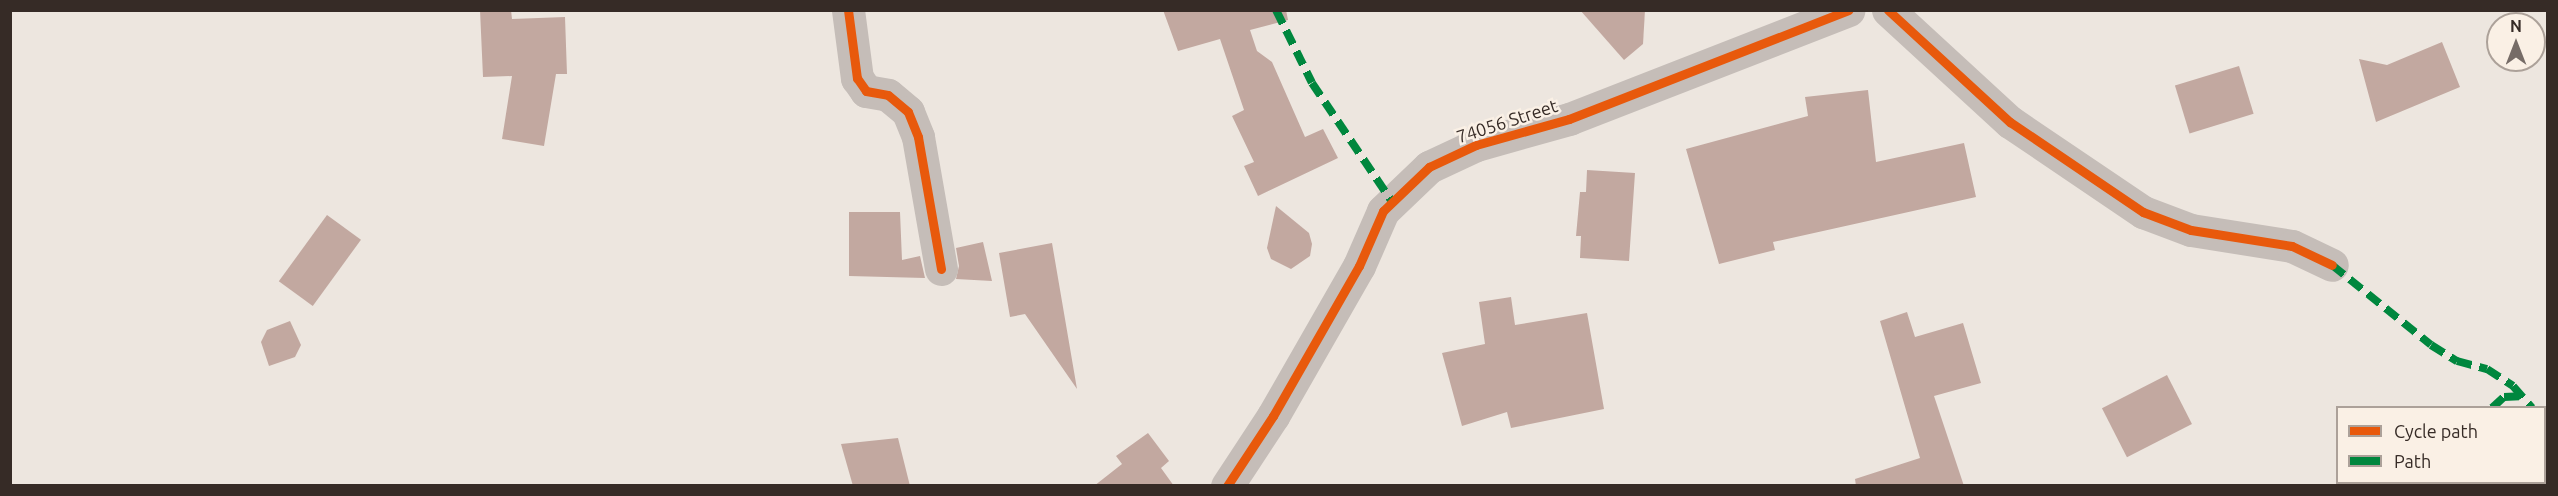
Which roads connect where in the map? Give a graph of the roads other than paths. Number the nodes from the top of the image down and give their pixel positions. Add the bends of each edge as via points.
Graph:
1 (848, 10) edge
2 (1849, 10) edge
3 (1888, 10) edge
4 (2332, 265) dead end
5 (941, 269) dead end
6 (1227, 486) edge

1 - 5 street via 857,78 866,91 888,95 908,112 918,137
2 - 6 street, 74056 Street via 1569,119 1476,145 1429,167 1383,211 1359,266 1273,416
3 - 4 street via 2010,122 2143,213 2192,230 2292,246

